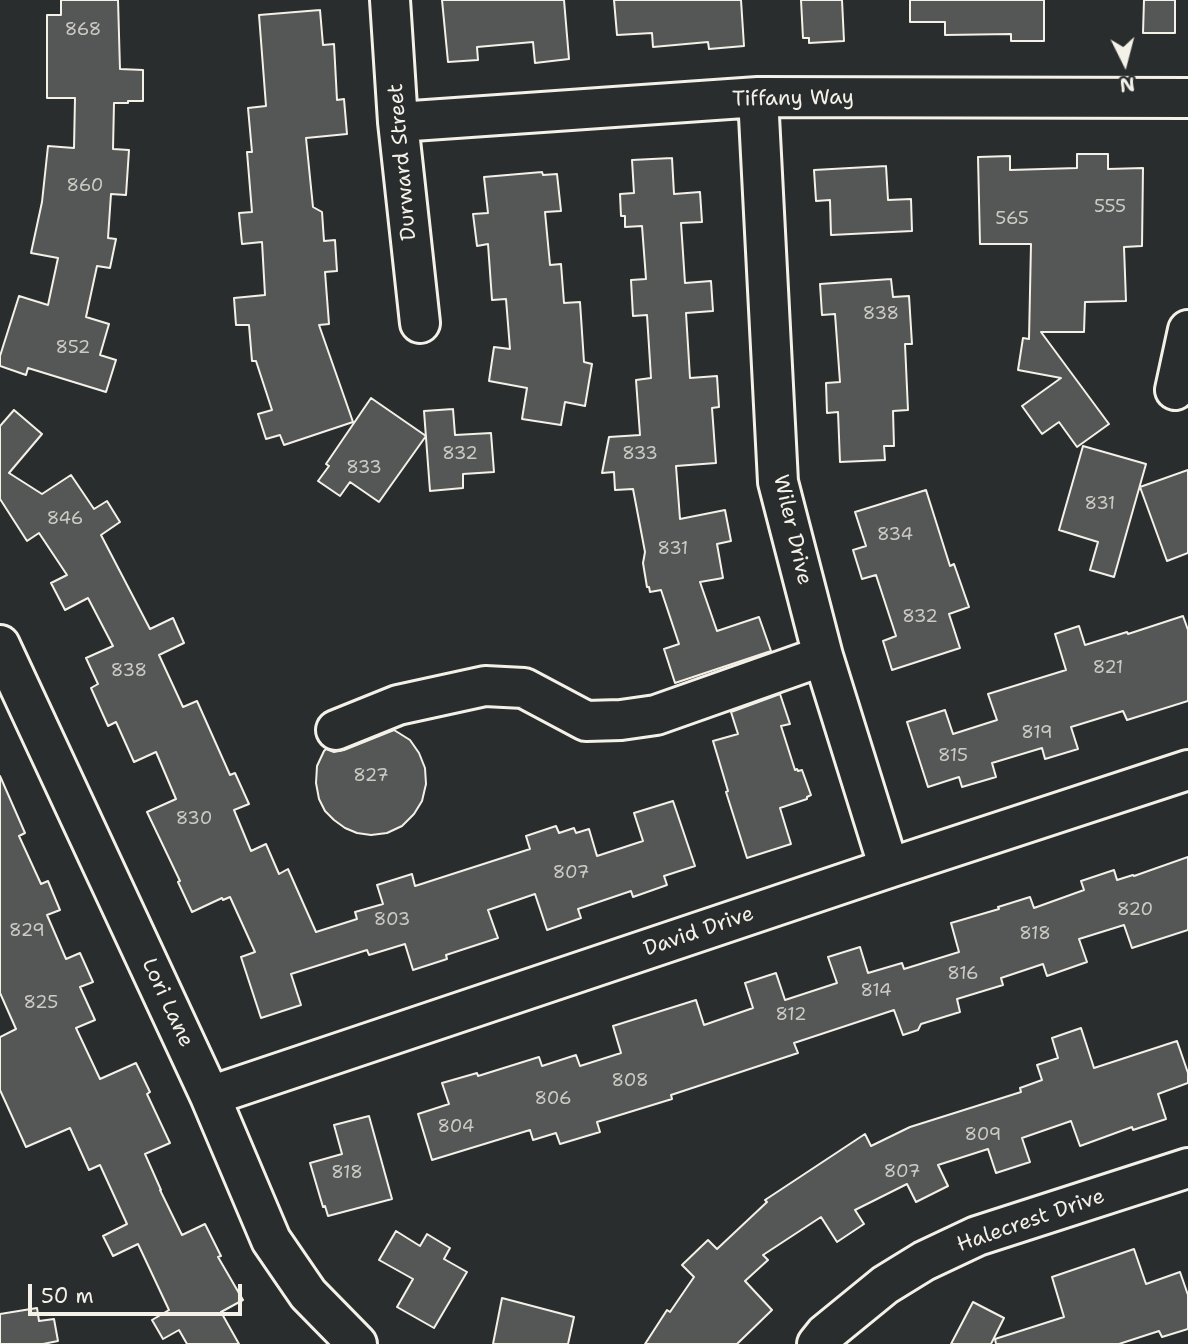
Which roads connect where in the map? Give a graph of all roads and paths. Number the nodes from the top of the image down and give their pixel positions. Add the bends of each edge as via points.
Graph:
1 (390, 0) edge
2 (758, 97) junction
3 (1188, 98) edge
4 (398, 122) junction
5 (419, 323) dead end
6 (1188, 330) edge
7 (1175, 390) dead end
8 (0, 645) edge
9 (823, 656) junction
10 (336, 730) dead end
11 (1188, 771) edge
12 (890, 868) junction
13 (210, 1096) junction
14 (1188, 1168) edge
15 (357, 1344) edge
16 (817, 1344) edge

1 - 4 street, Durward Street
2 - 3 street, Tiffany Way
2 - 4 street, Tiffany Way
2 - 9 street, Wiler Drive via 778,482
4 - 5 street, Durward Street
6 - 7 street
8 - 13 street, Lori Lane
9 - 10 street via 656,715 586,721 524,688 485,686 398,705
9 - 12 street, Wiler Drive
11 - 12 street, David Drive
12 - 13 street, David Drive
13 - 15 street, Lori Lane via 271,1240 308,1294
14 - 16 street, Halecrest Drive via 977,1236 924,1261 885,1285

